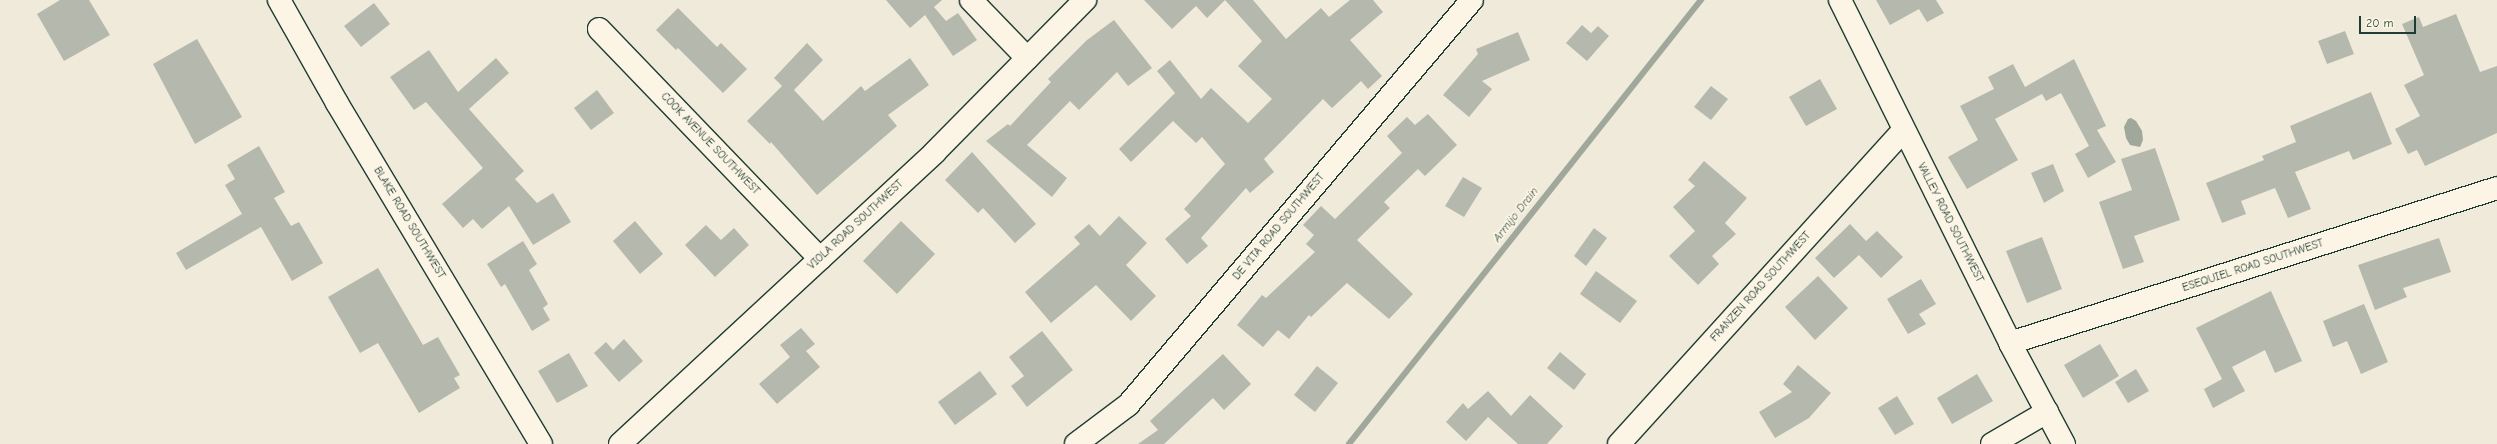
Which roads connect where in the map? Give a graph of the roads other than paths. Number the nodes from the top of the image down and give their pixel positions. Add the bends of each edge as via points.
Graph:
1 (279, 0) edge
2 (971, 0) edge
3 (1085, 0) edge
4 (1472, 0) edge
5 (1840, 0) edge
6 (599, 29) dead end
7 (1027, 58) junction
8 (1903, 131) junction
9 (2497, 188) edge
10 (820, 259) junction
11 (2010, 343) junction
12 (2047, 412) junction
13 (541, 444) edge
14 (620, 444) edge
15 (1076, 444) edge
16 (1619, 444) edge
17 (1992, 444) edge
18 (2064, 444) edge

1 - 13 street, BLAKE ROAD SOUTHWEST via 337,103
2 - 7 street
3 - 7 street, VIOLA ROAD SOUTHWEST
4 - 15 street, DE VITA ROAD SOUTHWEST via 1128,405
5 - 8 street, VALLEY ROAD SOUTHWEST
6 - 10 street, COOK AVENUE SOUTHWEST
7 - 10 street, VIOLA ROAD SOUTHWEST via 935,152
8 - 11 street, VALLEY ROAD SOUTHWEST
8 - 16 street, FRANZEN ROAD SOUTHWEST
9 - 11 street, ESEQUIEL ROAD SOUTHWEST
10 - 14 street, VIOLA ROAD SOUTHWEST
11 - 12 street, VALLEY ROAD SOUTHWEST
12 - 17 street
12 - 18 street, VALLEY ROAD SOUTHWEST

